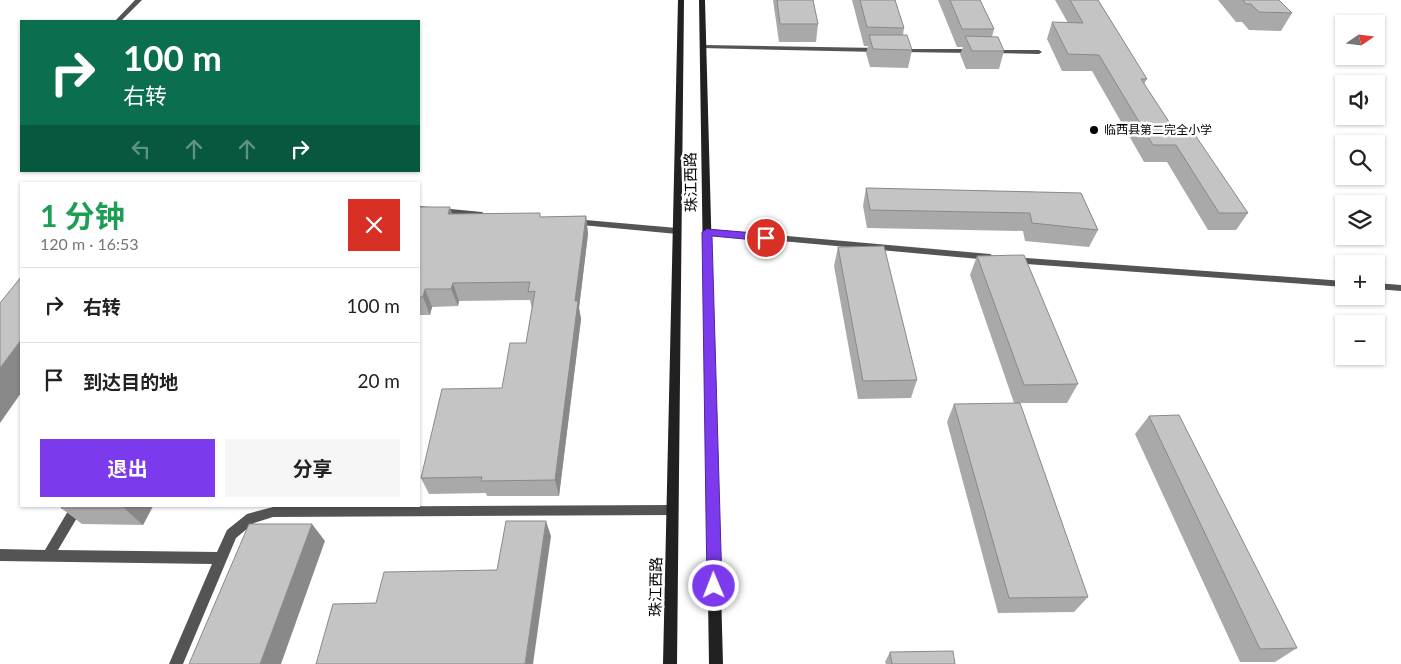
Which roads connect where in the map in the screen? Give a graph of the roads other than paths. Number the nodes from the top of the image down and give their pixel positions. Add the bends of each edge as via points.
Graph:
1 (139, 0) edge
2 (681, 0) edge
3 (702, 0) edge
4 (119, 20) edge
5 (703, 47) junction
6 (1039, 52) dead end
7 (420, 209) edge
8 (488, 215) edge
9 (568, 222) edge
10 (677, 231) junction
11 (707, 232) junction
12 (1335, 283) edge
13 (1385, 287) edge
14 (1401, 288) edge
15 (77, 507) edge
16 (672, 510) junction
17 (0, 555) edge
18 (48, 556) junction
19 (221, 558) junction
20 (176, 664) edge
21 (670, 664) edge
22 (716, 664) edge

1 - 4 street
2 - 10 main road, 珠江西路
3 - 5 main road, 珠江西路
5 - 6 street
5 - 11 main road, 珠江西路
7 - 8 street
9 - 10 street
10 - 16 main road, 珠江西路
11 - 12 street via 1059,264
11 - 22 main road, 珠江西路
13 - 14 street
15 - 18 street
16 - 19 street via 273,512 251,518 231,534
16 - 21 main road, 珠江西路
17 - 18 street
18 - 19 street
19 - 20 street

